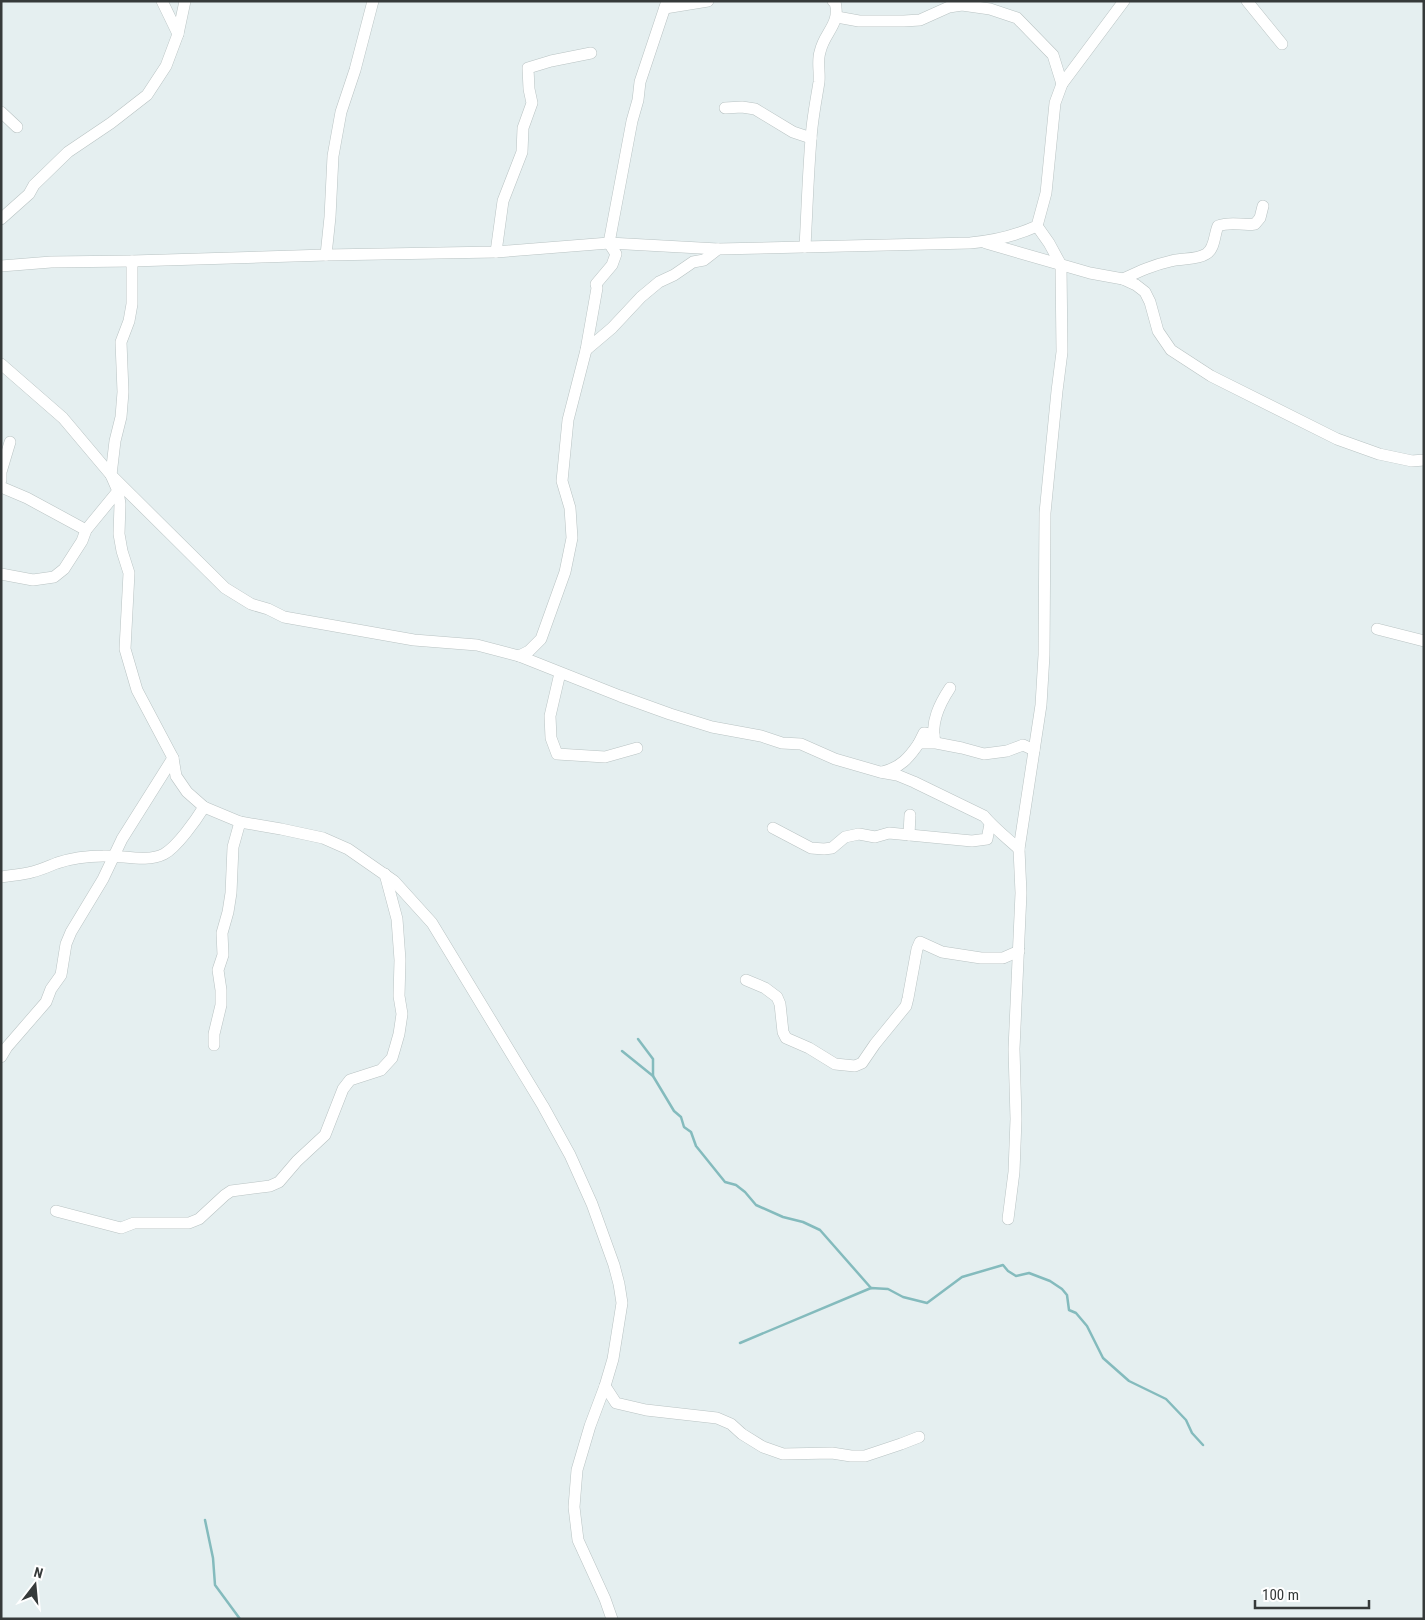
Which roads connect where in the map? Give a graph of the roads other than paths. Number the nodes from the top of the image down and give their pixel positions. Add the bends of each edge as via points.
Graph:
1 (162, 1) edge
2 (185, 1) edge
3 (372, 1) edge
4 (708, 1) edge
5 (833, 1) edge
6 (1124, 1) edge
7 (1247, 1) edge
8 (666, 5) edge
9 (837, 17) junction
10 (178, 34) junction
11 (1282, 44) dead end
12 (591, 53) dead end
13 (1062, 84) junction
14 (725, 108) dead end
15 (1, 112) edge
16 (17, 127) dead end
17 (811, 138) junction
18 (1263, 206) dead end
19 (1, 219) edge
20 (1037, 226) junction
21 (984, 242) junction
22 (609, 244) junction
23 (805, 247) junction
24 (718, 249) junction
25 (496, 252) junction
26 (326, 255) junction
27 (132, 261) junction
28 (1061, 264) junction
29 (1, 266) edge
30 (1124, 279) junction
31 (586, 350) junction
32 (1, 364) edge
33 (10, 442) dead end
34 (1424, 460) edge
35 (111, 475) junction
36 (2, 483) edge
37 (118, 492) junction
38 (86, 530) junction
39 (1, 574) edge
40 (1377, 629) dead end
41 (1424, 641) edge
42 (519, 656) junction
43 (560, 673) junction
44 (950, 688) dead end
45 (935, 739) junction
46 (1034, 745) junction
47 (637, 748) dead end
48 (173, 758) junction
49 (880, 772) junction
50 (204, 807) junction
51 (910, 815) dead end
52 (240, 822) junction
53 (990, 824) junction
54 (773, 828) dead end
55 (909, 835) junction
56 (1005, 836) junction
57 (987, 839) junction
58 (1019, 849) junction
59 (114, 856) junction
60 (385, 874) junction
61 (1, 877) edge
62 (1019, 951) junction
63 (746, 980) dead end
64 (214, 1045) dead end
65 (1, 1057) edge
66 (56, 1211) dead end
67 (1008, 1219) dead end
68 (605, 1386) junction
69 (919, 1437) dead end
70 (612, 1619) edge

1 - 10 street
2 - 10 street
3 - 26 street via 341,112 333,156
4 - 8 street
5 - 9 street via 836,2
6 - 13 street
7 - 11 street
8 - 22 street via 640,82
9 - 13 street via 858,21 904,21 920,20 962,5 990,9 1017,18 1052,55
9 - 17 street via 819,53 820,77
10 - 19 street via 166,66 147,95 68,152
12 - 25 street via 528,68 532,103 523,128 522,152 503,201
13 - 20 street via 1055,104 1046,193
14 - 17 street via 754,110 793,132
15 - 16 street
17 - 23 street
18 - 30 street via 1255,224 1218,226 1206,255 1148,267
20 - 21 street via 1017,235
20 - 28 street
21 - 23 street
21 - 28 street
22 - 24 street
22 - 25 street
22 - 31 street via 616,254 612,265 596,284
23 - 24 street
24 - 31 street via 704,260 693,262 659,282
25 - 26 street
26 - 27 street
27 - 29 street
27 - 35 street via 132,304 121,342 121,417
28 - 30 street
28 - 46 street via 1062,352 1045,513 1044,655
30 - 34 street via 1145,292 1158,331 1171,350 1211,376 1337,439 1379,454 1412,461
31 - 42 street via 569,416 563,473 562,485 570,508 572,538 565,572 541,639
32 - 35 street via 63,418
33 - 36 street via 1,472
35 - 37 street
35 - 42 street via 225,588 251,604 284,617 414,640 477,645
36 - 38 street
37 - 38 street
37 - 48 street via 119,534 129,572 125,649 137,690
38 - 39 street via 77,550 54,577 33,580
40 - 41 street
42 - 43 street
43 - 47 street via 550,716 557,754 605,757
43 - 49 street via 712,727 782,743 801,744 835,759
44 - 45 street via 939,704
45 - 46 street via 984,754
45 - 49 street via 924,733 900,766
46 - 58 street
48 - 50 street via 176,776 187,792
48 - 59 street
49 - 53 street via 914,782 984,816
50 - 52 street
50 - 59 street via 195,823 166,853 149,858
51 - 55 street
52 - 60 street via 323,838 348,849
52 - 64 street via 233,847 231,893 222,933 224,955 218,970 221,1005
53 - 56 street
53 - 57 street
54 - 55 street via 812,848 824,849 832,848 853,834 875,837 889,833
55 - 57 street via 964,841
56 - 57 street
56 - 58 street
58 - 62 street via 1022,893
59 - 61 street via 75,858 34,872
59 - 65 street via 71,932 61,975 46,1002
60 - 66 street via 397,918 400,960 402,1014 392,1058 382,1070 350,1080 343,1089 325,1134 279,1182 231,1191 199,1219 189,1223 134,1223 120,1228
60 - 68 street via 432,924 543,1106 592,1204 620,1284 622,1303
62 - 63 street via 1003,958 981,958 942,952 920,942 906,1006 862,1063 855,1066 835,1064 786,1038 777,997
62 - 67 street via 1014,1049 1014,1172
68 - 69 street via 616,1403 646,1410 717,1418 763,1447 783,1454 865,1456
68 - 70 street via 577,1470 574,1507 578,1540

